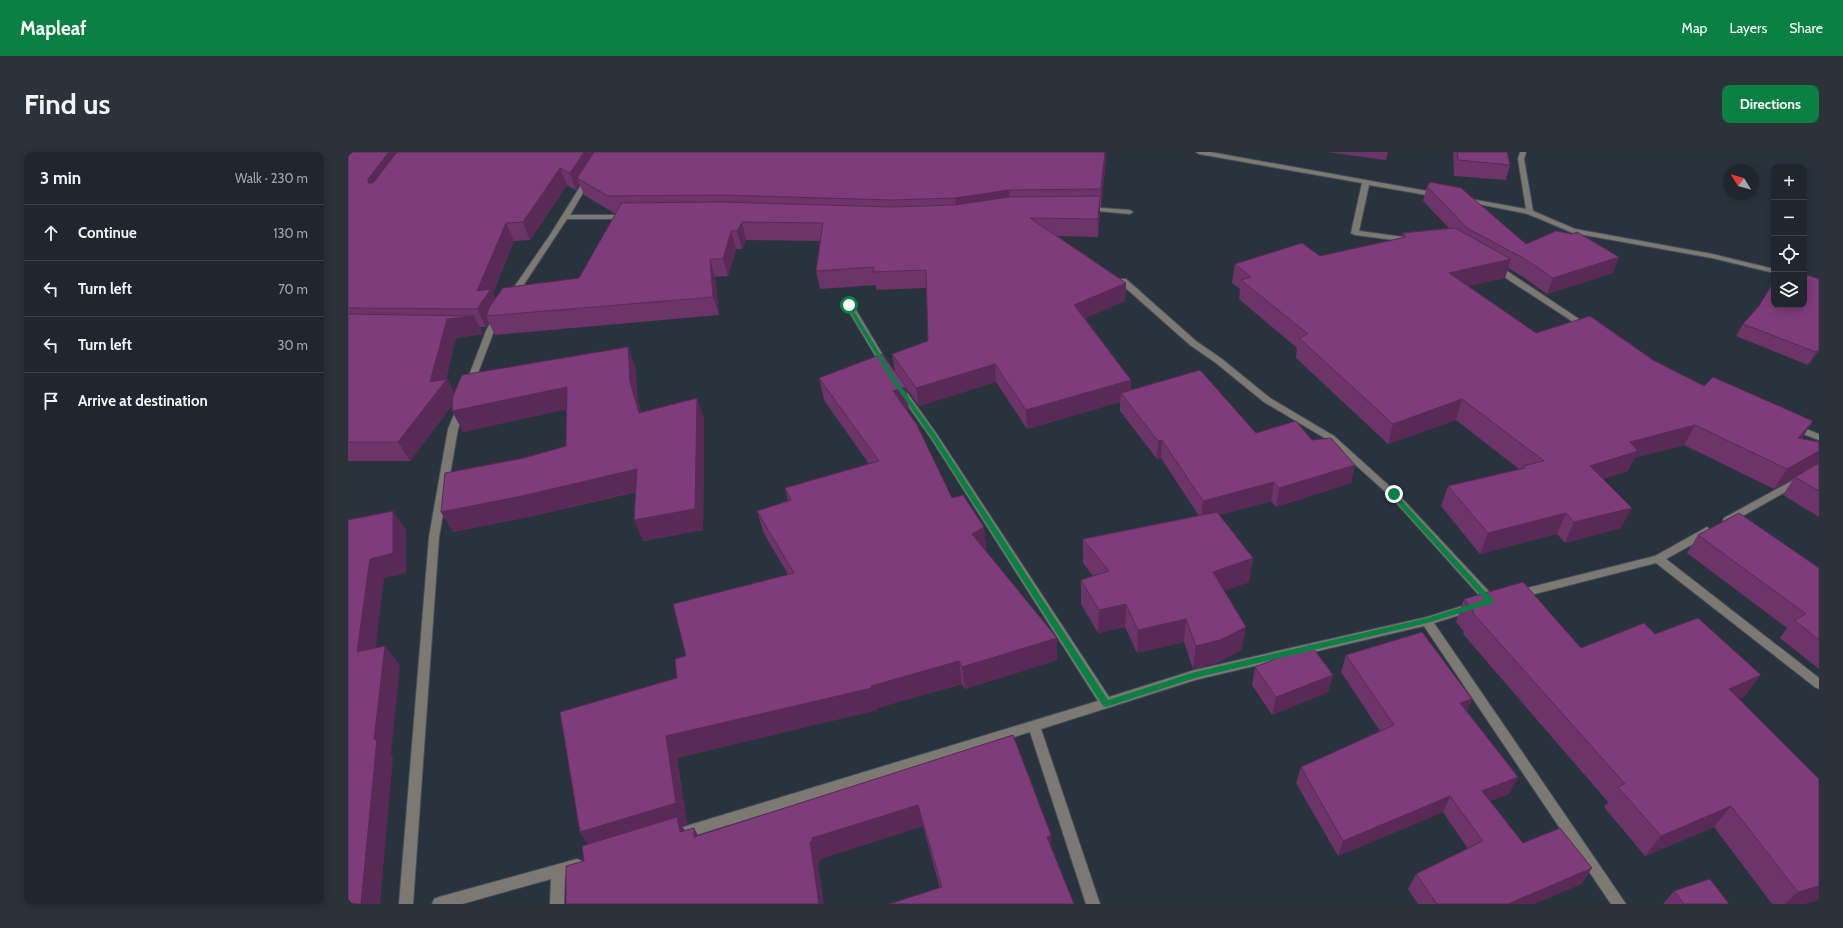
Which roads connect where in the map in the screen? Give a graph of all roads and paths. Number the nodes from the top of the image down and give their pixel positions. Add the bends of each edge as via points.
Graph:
1 (1199, 152) edge
2 (1523, 152) edge
3 (593, 172) edge
4 (1366, 182) junction
5 (1082, 209) edge
6 (1130, 212) dead end
7 (1530, 212) junction
8 (565, 217) junction
9 (634, 217) edge
10 (1420, 240) edge
11 (1486, 261) edge
12 (1771, 270) edge
13 (1123, 281) edge
14 (849, 305) dead end
15 (1595, 333) edge
16 (1784, 423) edge
17 (1819, 437) edge
18 (1819, 469) edge
19 (1658, 558) junction
20 (1491, 601) junction
21 (1427, 621) junction
22 (1819, 684) edge
23 (1106, 703) junction
24 (1034, 726) junction
25 (671, 837) edge
26 (588, 862) edge
27 (558, 871) junction
28 (406, 904) edge
29 (439, 904) edge
30 (557, 904) edge
31 (1093, 904) edge
32 (1619, 904) edge

1 - 4 street
2 - 7 street via 1521,159
3 - 8 street
4 - 7 street
4 - 10 street via 1356,233
5 - 6 street
7 - 12 street via 1573,231 1691,252
8 - 9 street
8 - 28 street via 486,331 454,429 434,537
11 - 15 street
13 - 20 street via 1193,343 1267,400 1331,438 1394,494
14 - 23 street via 893,378 933,435
16 - 17 street
18 - 19 street
19 - 20 street
19 - 22 street
20 - 21 street
21 - 23 street via 1195,675
21 - 32 street
23 - 24 street
24 - 25 street
24 - 31 street
26 - 27 street
27 - 29 street
27 - 30 street

